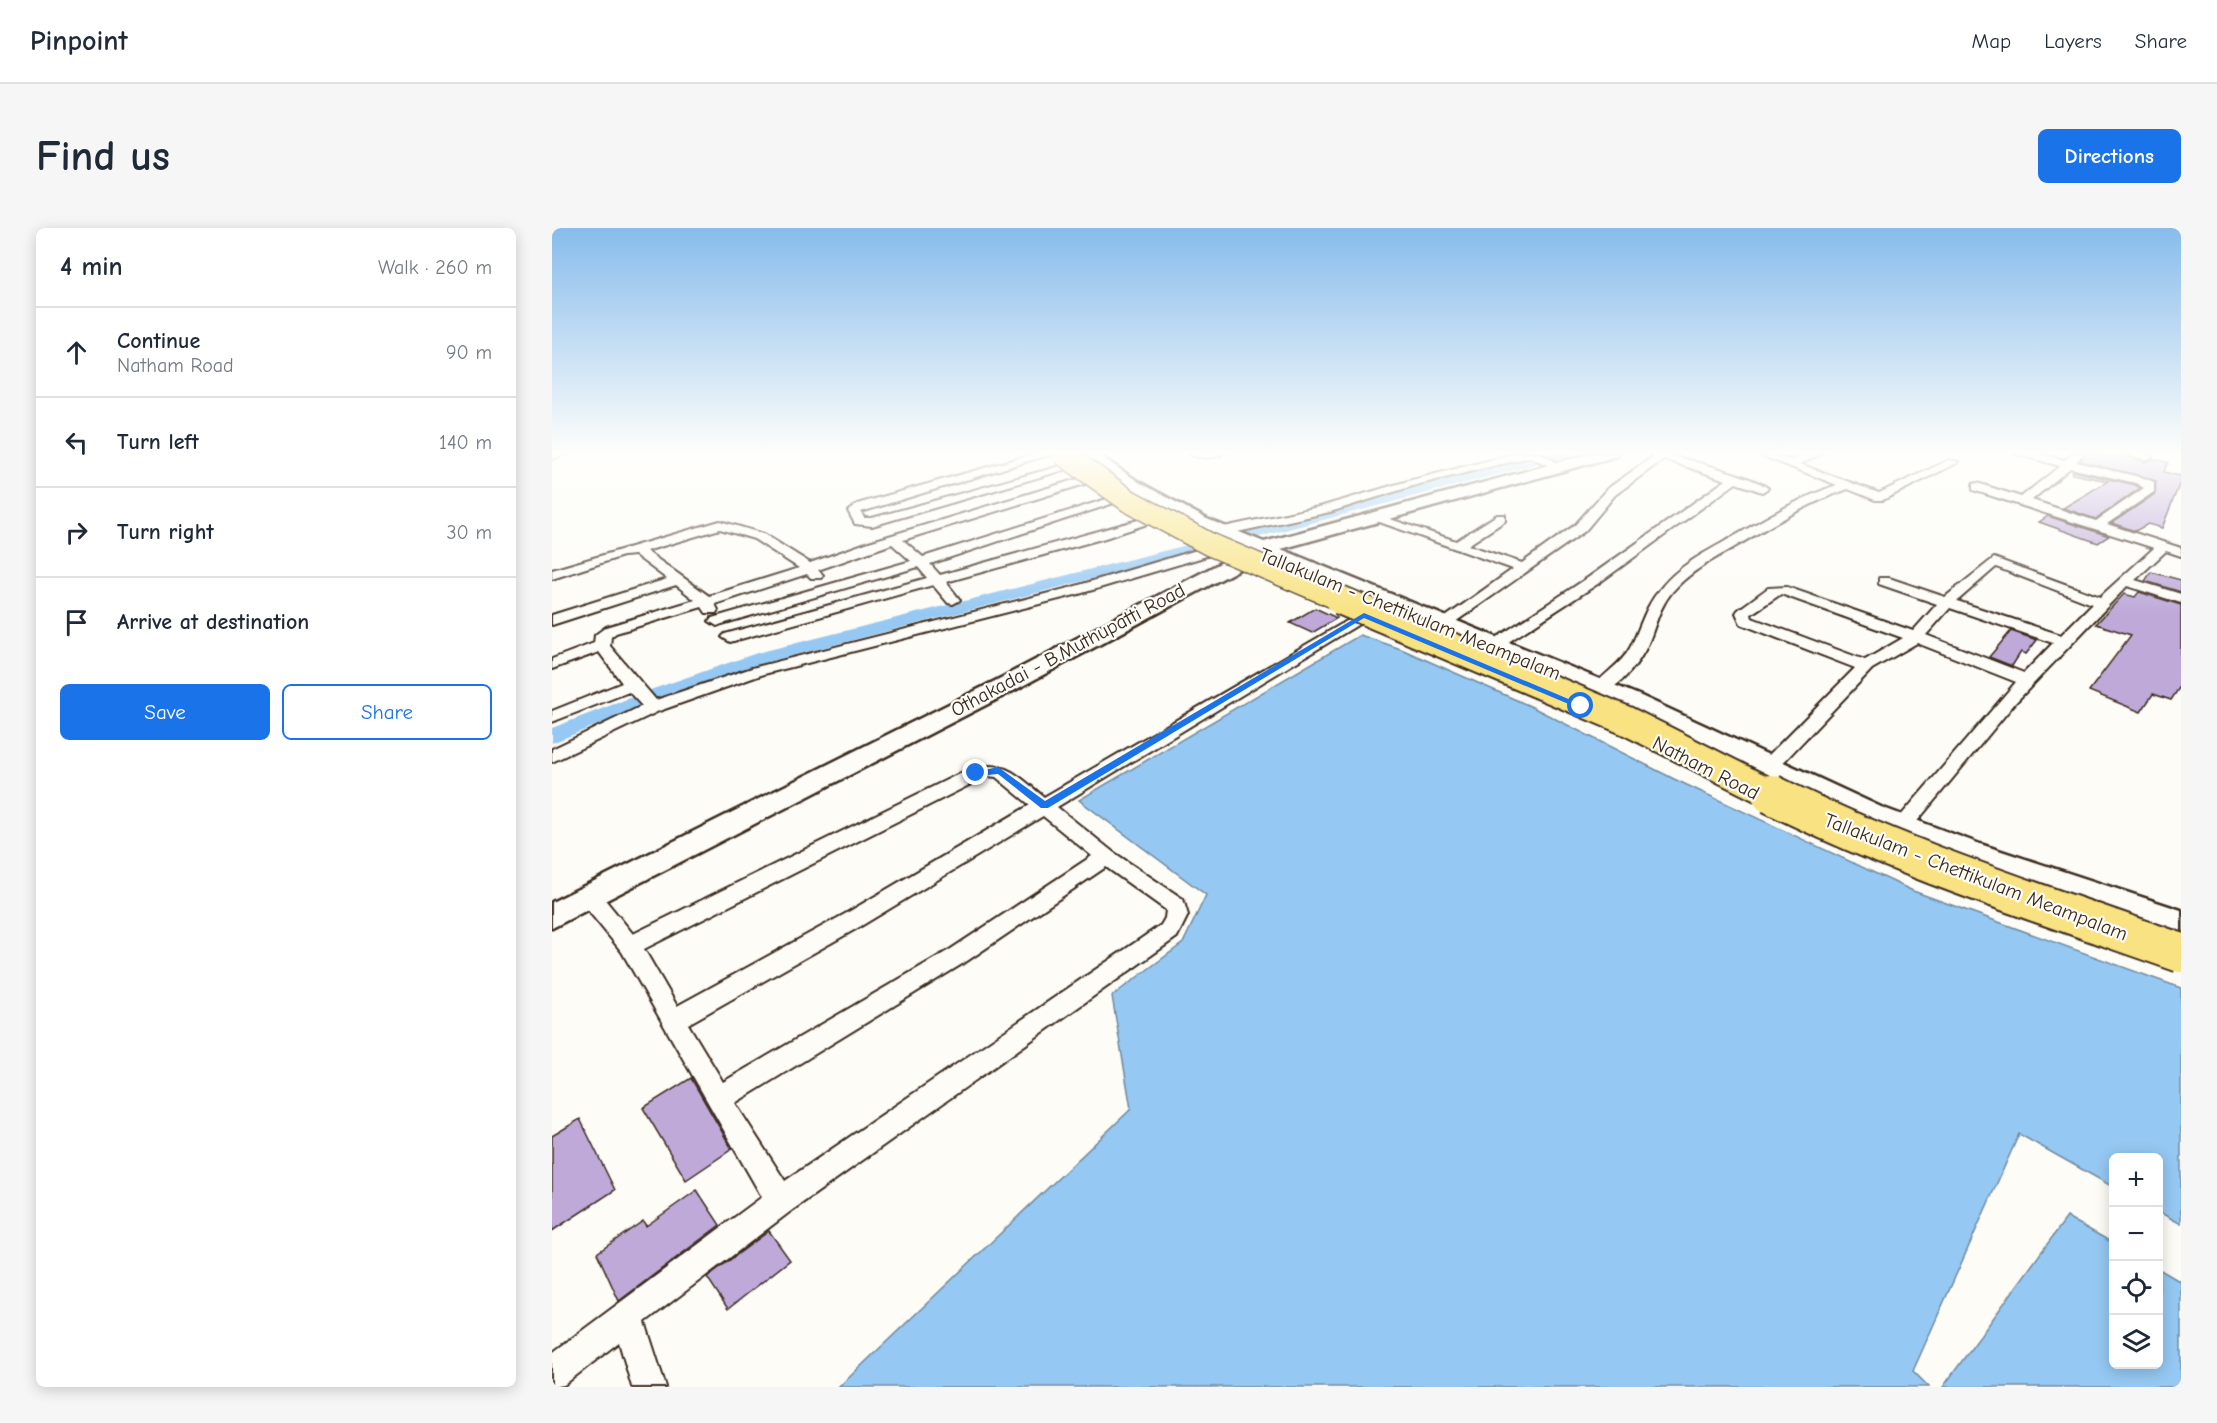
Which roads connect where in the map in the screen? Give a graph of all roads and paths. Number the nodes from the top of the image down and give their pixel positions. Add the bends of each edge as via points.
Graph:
1 (867, 507) edge
2 (922, 507) edge
3 (968, 507) edge
4 (1095, 507) edge
5 (1130, 507) edge
6 (1140, 507) edge
7 (1167, 507) edge
8 (1172, 507) edge
9 (1335, 507) edge
10 (1398, 507) edge
11 (1598, 507) edge
12 (1696, 507) edge
13 (1794, 507) edge
14 (2042, 507) edge
15 (2124, 507) edge
16 (1374, 518) junction
17 (1501, 518) dead end
18 (1154, 520) junction
19 (2098, 525) junction
20 (1219, 531) junction
21 (894, 539) junction
22 (1456, 546) junction
23 (2164, 546) junction
24 (1212, 550) junction
25 (630, 551) junction
26 (2181, 552) edge
27 (1249, 556) junction
28 (921, 562) junction
29 (808, 568) junction
30 (1524, 568) junction
31 (552, 575) edge
32 (678, 580) junction
33 (939, 581) junction
34 (2125, 581) junction
35 (1884, 582) dead end
36 (831, 587) junction
37 (2181, 599) edge
38 (953, 600) dead end
39 (706, 601) junction
40 (1947, 602) junction
41 (2102, 603) junction
42 (841, 604) junction
43 (1364, 615) junction
44 (552, 620) edge
45 (717, 621) junction
46 (1445, 624) junction
47 (1916, 637) junction
48 (2063, 641) junction
49 (1496, 645) junction
50 (602, 646) junction
51 (552, 664) edge
52 (1866, 666) junction
53 (2026, 680) junction
54 (1601, 688) junction
55 (644, 696) junction
56 (552, 717) edge
57 (552, 756) edge
58 (1768, 766) junction
59 (1044, 806) junction
60 (1902, 826) junction
61 (1106, 857) junction
62 (590, 897) junction
63 (552, 916) edge
64 (2181, 923) edge
65 (2181, 929) edge
66 (630, 946) junction
67 (2181, 953) edge
68 (2181, 960) edge
69 (673, 1020) junction
70 (718, 1099) junction
71 (781, 1201) junction
72 (628, 1317) junction
73 (552, 1373) edge
74 (649, 1387) edge

1 - 2 street via 854,511 859,521 872,522
3 - 21 street
4 - 28 street
5 - 18 main road
6 - 67 highway, Tallakulam - Chettikulam Meampalam, bridge via 1209,544 1627,721 1836,825 1963,876
7 - 65 highway, Tallakulam - Chettikulam Meampalam via 1208,529 1639,708 1840,807 1942,848
8 - 20 main road
9 - 20 street
10 - 16 main road, Othakadai - B.Muthupatti Road
11 - 30 street via 1580,528
12 - 49 street
13 - 54 street via 1687,569 1651,612 1637,650
14 - 19 street
15 - 19 street
16 - 22 street
16 - 27 main road, Othakadai - B.Muthupatti Road via 1290,539
17 - 22 street
18 - 24 main road
18 - 33 street
19 - 23 street
20 - 27 main road
21 - 28 street
21 - 29 street
22 - 30 street
23 - 26 street
23 - 34 street
24 - 27 main road
24 - 55 street via 1062,594
25 - 29 street via 720,525 732,526 766,540
25 - 31 street
25 - 32 street via 638,551
27 - 43 main road, Natham Road
27 - 46 main road, Natham Road
27 - 62 main road, Othakadai - B.Muthupatti Road
28 - 33 street
28 - 36 street
29 - 36 street
29 - 39 street
30 - 46 street
32 - 39 street
32 - 44 street
33 - 38 street
33 - 42 street
34 - 37 street
34 - 41 street
35 - 40 street
36 - 42 street
36 - 45 street
39 - 45 street
39 - 50 street via 611,630 603,635
40 - 41 street via 1994,562
40 - 47 street
40 - 48 street
41 - 48 street
42 - 45 street via 734,642
43 - 59 street
43 - 68 main road, Natham Road via 1609,718 1853,840 1937,874
46 - 49 main road, Natham Road
47 - 52 street
47 - 52 street via 1782,590 1773,591 1743,613 1746,621
47 - 53 street
48 - 53 street
49 - 54 main road, Natham Road
50 - 51 street
50 - 55 street
52 - 58 street
53 - 60 street
54 - 58 main road, Natham Road
55 - 56 street
55 - 57 street
58 - 60 main road, Natham Road
59 - 61 street
59 - 66 street via 995,769 976,773
59 - 69 street via 853,920
60 - 64 main road, Natham Road
61 - 70 street via 959,955
61 - 71 street via 1176,905 1177,921 1169,930
62 - 63 main road, Othakadai - B.Muthupatti Road
62 - 66 street
66 - 69 street
69 - 70 street
70 - 71 street
71 - 72 street
72 - 73 street
72 - 74 street

